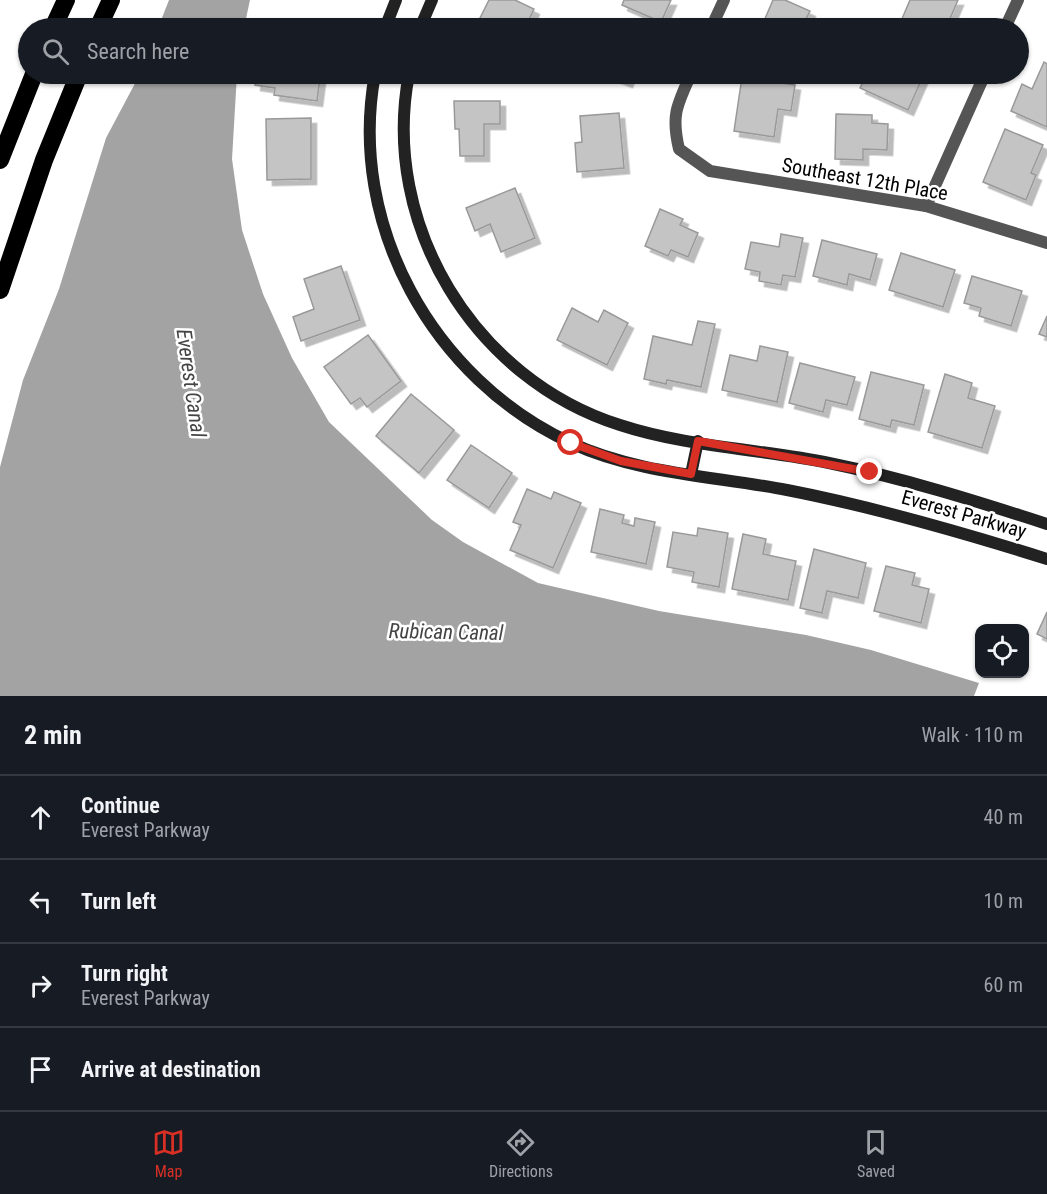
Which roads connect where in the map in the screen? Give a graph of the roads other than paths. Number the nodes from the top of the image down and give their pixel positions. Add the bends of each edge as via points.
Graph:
1 (66, 0) edge
2 (111, 0) edge
3 (396, 0) edge
4 (432, 0) edge
5 (724, 0) edge
6 (1018, 0) edge
7 (58, 18) edge
8 (103, 18) edge
9 (390, 18) edge
10 (424, 18) edge
11 (716, 18) edge
12 (1010, 18) edge
13 (30, 84) edge
14 (75, 84) edge
15 (374, 84) edge
16 (408, 84) edge
17 (687, 84) edge
18 (981, 84) edge
19 (0, 160) edge
20 (926, 206) junction
21 (1047, 243) edge
22 (0, 290) edge
23 (698, 441) junction
24 (691, 474) junction
25 (1047, 524) edge
26 (1047, 559) edge

1 - 7 highway
2 - 8 highway
3 - 9 street
4 - 10 street
5 - 11 street
6 - 12 street
13 - 19 highway
14 - 22 highway via 44,160
15 - 24 street, Everest Parkway via 370,137 382,219 411,295 442,341 494,394 547,431 621,461
16 - 23 street, Everest Parkway via 404,135 414,211 431,256 470,320 526,376 571,404 620,425
17 - 20 street, Southeast 12th Place via 673,126 678,149 710,171
18 - 20 street
20 - 21 street, Southeast 12th Place
23 - 24 street
23 - 25 street, Everest Parkway via 870,472
24 - 26 street, Everest Parkway via 876,509

